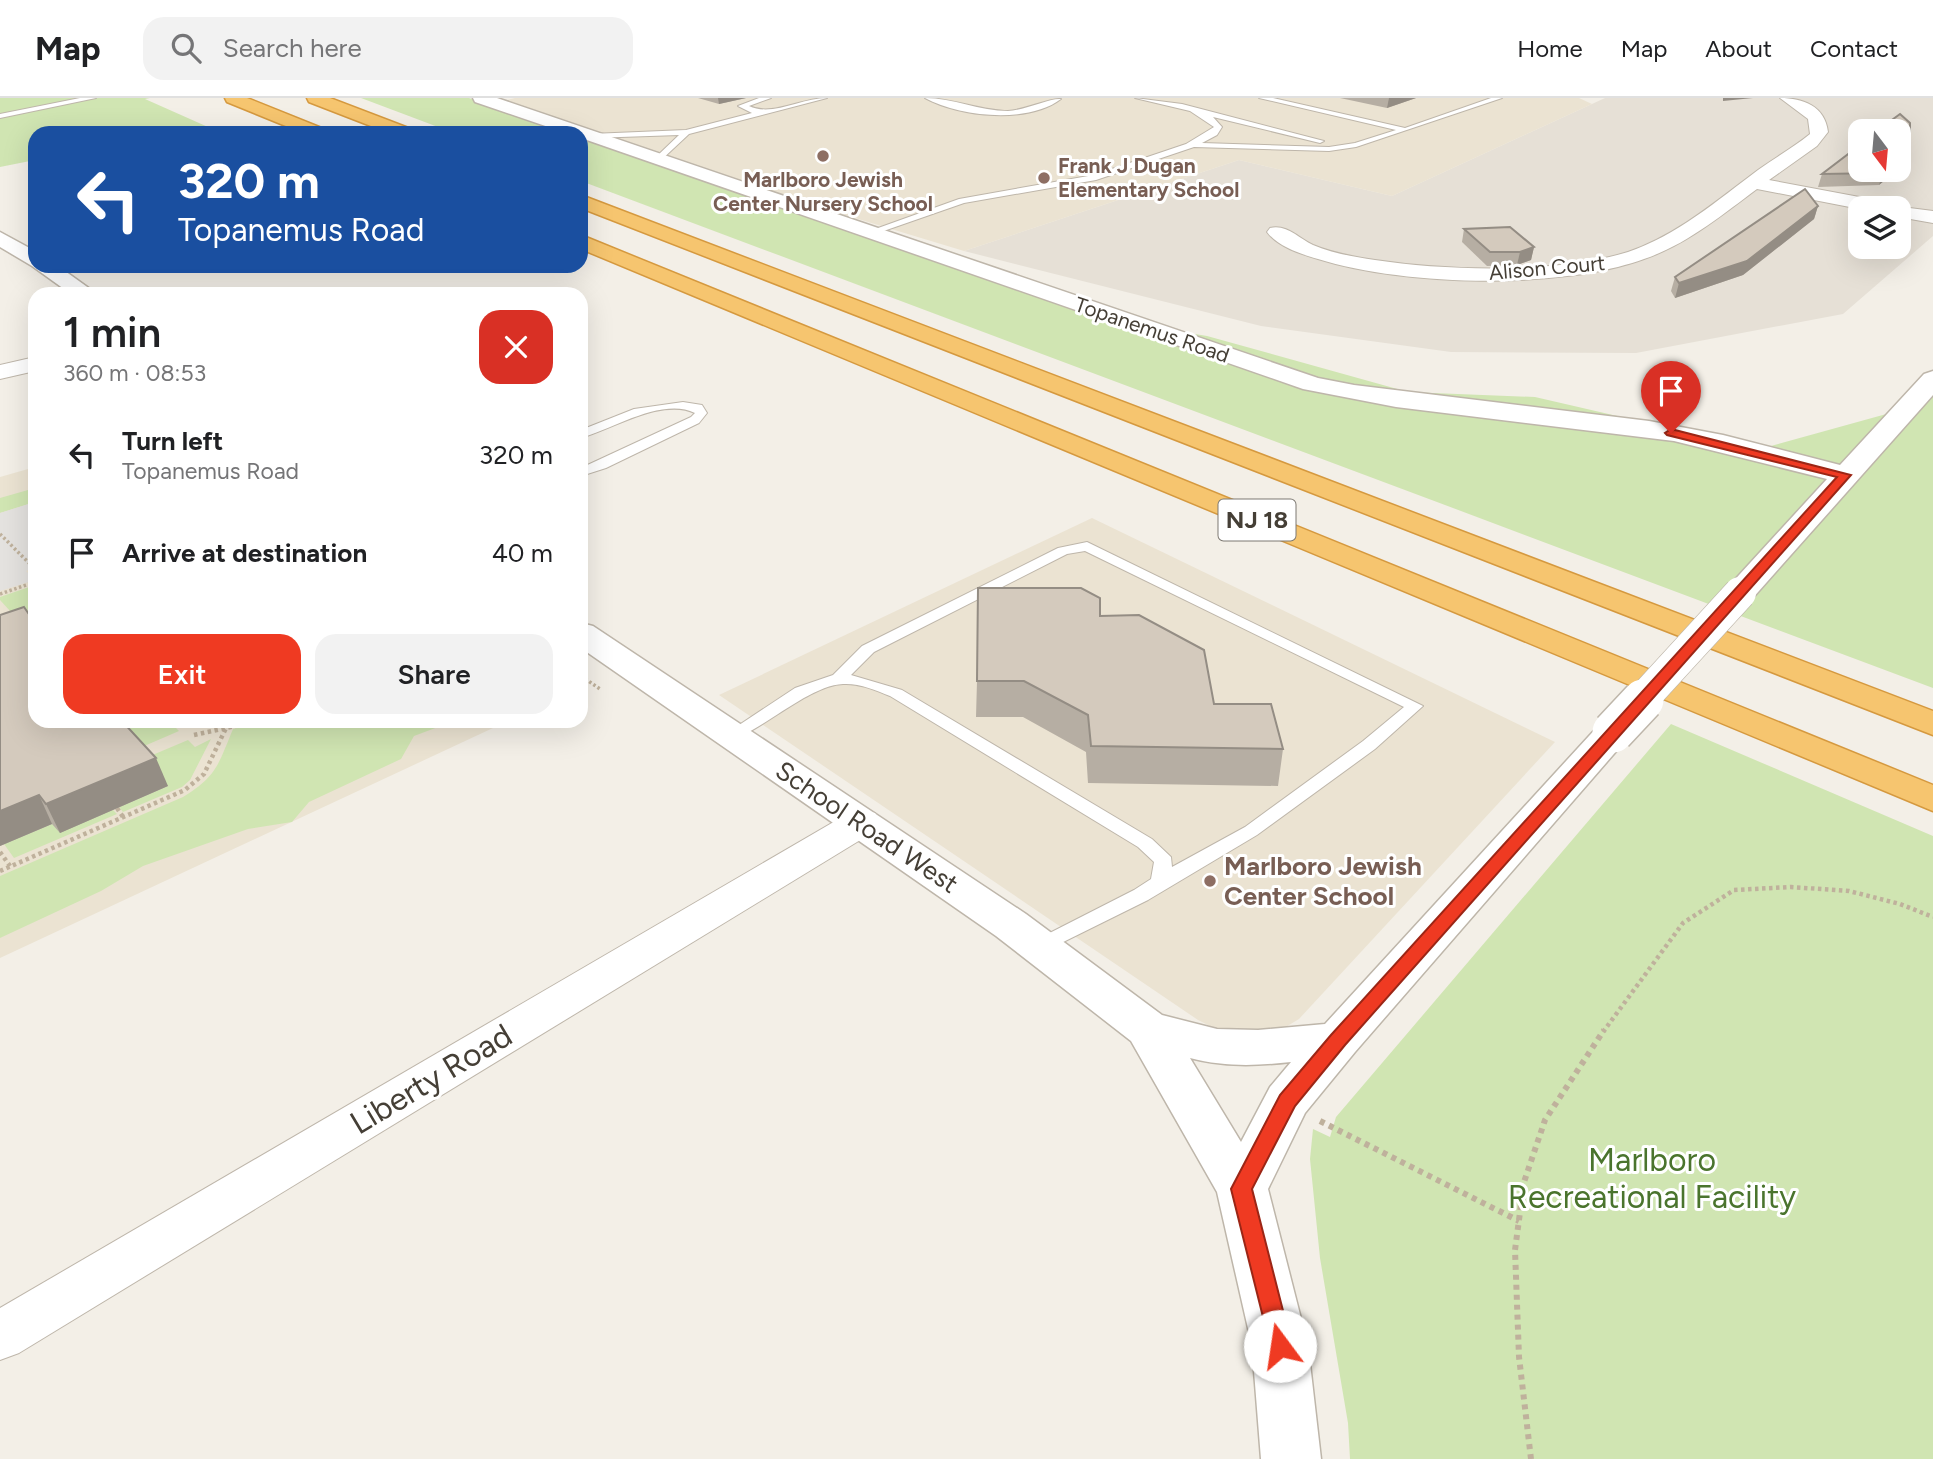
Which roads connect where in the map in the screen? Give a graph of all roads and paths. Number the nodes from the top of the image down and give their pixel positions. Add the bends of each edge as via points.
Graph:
1 (92, 98) edge
2 (233, 98) edge
3 (315, 98) edge
4 (481, 98) edge
5 (766, 98) edge
6 (822, 98) edge
7 (929, 98) edge
8 (1055, 98) edge
9 (1139, 98) edge
10 (1263, 98) edge
11 (1499, 98) edge
12 (1788, 98) edge
13 (1201, 113) junction
14 (760, 114) junction
15 (0, 116) edge
16 (301, 126) edge
17 (387, 126) edge
18 (562, 126) edge
19 (1405, 130) junction
20 (686, 132) junction
21 (588, 135) edge
22 (591, 136) junction
23 (1189, 146) junction
24 (1343, 147) junction
25 (659, 159) junction
26 (1755, 183) junction
27 (1848, 201) edge
28 (588, 204) edge
29 (1911, 213) edge
30 (1933, 217) edge
31 (872, 232) junction
32 (1277, 232) dead end
33 (0, 238) edge
34 (588, 244) edge
35 (28, 256) edge
36 (54, 273) edge
37 (75, 287) edge
38 (28, 365) edge
39 (0, 372) edge
40 (1933, 380) edge
41 (588, 431) edge
42 (588, 470) edge
43 (1845, 475) junction
44 (0, 534) edge
45 (28, 562) edge
46 (28, 584) edge
47 (0, 594) edge
48 (588, 638) edge
49 (839, 678) junction
50 (588, 681) edge
51 (600, 690) dead end
52 (1933, 724) edge
53 (226, 728) joint
54 (194, 735) dead end
55 (732, 735) junction
56 (1933, 799) edge
57 (117, 808) dead end
58 (123, 817) junction
59 (862, 822) junction
60 (0, 852) edge
61 (10, 866) junction
62 (0, 871) edge
63 (1150, 888) junction
64 (1933, 917) edge
65 (1039, 947) junction
66 (1147, 1029) junction
67 (1338, 1040) junction
68 (1309, 1114) dead end
69 (1242, 1189) junction
70 (1519, 1222) junction
71 (0, 1336) edge
72 (1292, 1459) edge
73 (1531, 1459) edge

1 - 15 lane
2 - 16 highway
3 - 17 highway
4 - 18 street, Topanemus Road
5 - 14 lane via 742,106
6 - 14 lane
7 - 8 lane via 992,115 1026,111
9 - 13 lane
10 - 19 lane
11 - 19 lane
12 - 26 street, Alison Court via 1818,120 1820,132
13 - 23 lane via 1218,127
13 - 24 lane
14 - 20 lane
19 - 24 lane
20 - 22 lane
20 - 25 lane
21 - 22 street, Topanemus Road
22 - 25 street, Topanemus Road
23 - 24 lane
23 - 31 lane via 1096,177 962,201
25 - 31 street, Topanemus Road
26 - 27 street
26 - 32 street, Alison Court via 1650,250 1610,263 1558,271 1466,274 1387,267 1304,250
28 - 52 highway, NJ 18
29 - 30 street
31 - 43 street, Topanemus Road via 1312,383 1390,399 1648,429
33 - 35 street
34 - 56 highway, NJ 18
36 - 37 street
38 - 39 street
40 - 43 street
41 - 42 lane via 653,407 683,404 701,413 684,426
43 - 67 street, bridge
44 - 45 path
46 - 47 path
48 - 55 street, School Road West
49 - 55 lane via 809,688
49 - 63 lane via 863,680 895,693 1145,843 1164,861 1160,882
49 - 63 lane via 868,649 1063,551 1087,547 1415,706 1251,831
50 - 51 path
53 - 54 path
53 - 58 path via 204,774 185,790
55 - 59 street, School Road West
57 - 58 path
58 - 61 path
59 - 65 street, School Road West
59 - 71 street, Liberty Road
60 - 61 path
61 - 62 path
63 - 65 lane
64 - 70 path via 1849,891 1791,887 1734,890 1684,923 1610,1021 1545,1121 1524,1182
65 - 66 street, School Road West
66 - 67 street, School Road West via 1217,1047
66 - 69 street, School Road West
67 - 69 street via 1287,1101
68 - 70 path
69 - 72 street, School Road West via 1280,1346
70 - 73 path via 1515,1250 1519,1357

